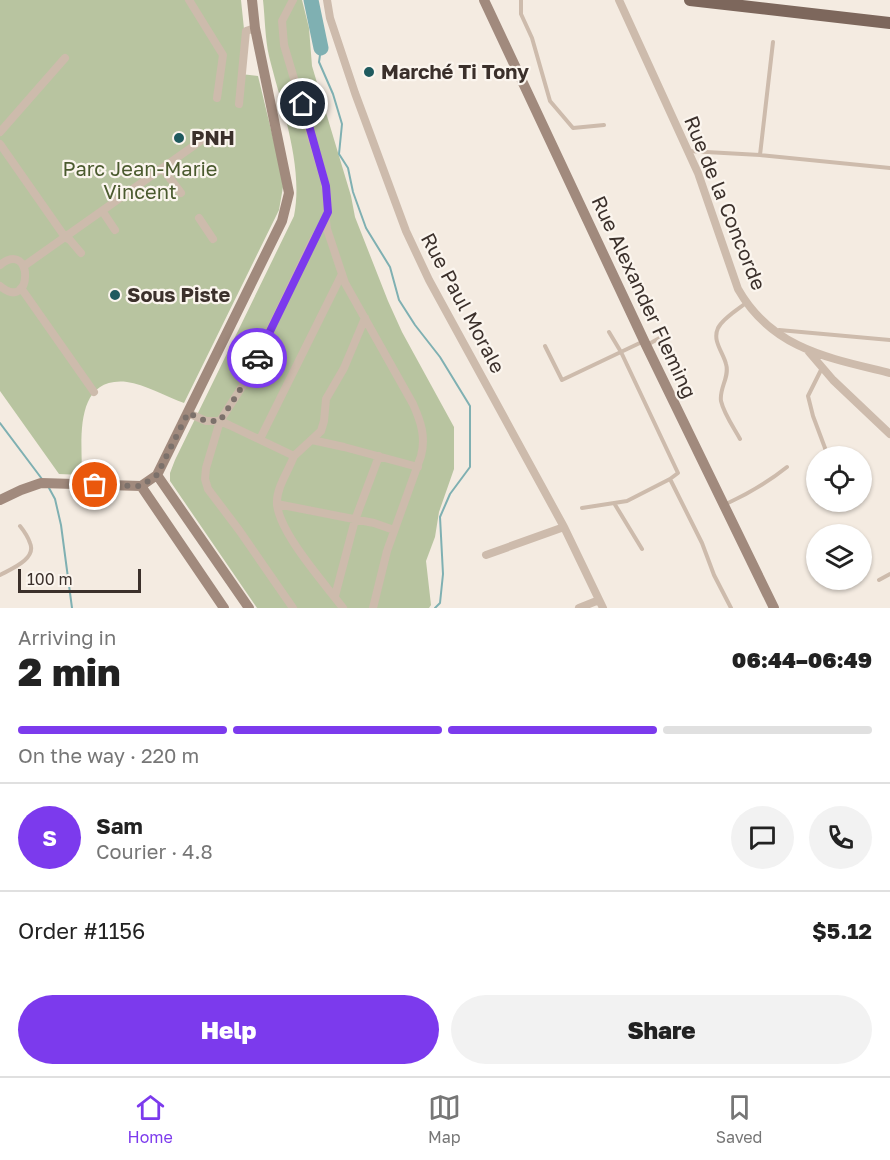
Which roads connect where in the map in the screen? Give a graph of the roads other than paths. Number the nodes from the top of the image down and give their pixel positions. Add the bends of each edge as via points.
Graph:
1 (189, 0) edge
2 (252, 0) edge
3 (293, 0) edge
4 (327, 0) edge
5 (484, 0) edge
6 (521, 0) edge
7 (619, 0) edge
8 (690, 0) edge
9 (890, 23) edge
10 (255, 28) junction
11 (773, 42) dead end
12 (65, 58) dead end
13 (217, 98) dead end
14 (239, 104) dead end
15 (604, 125) dead end
16 (0, 132) edge
17 (209, 135) dead end
18 (0, 144) edge
19 (687, 151) junction
20 (760, 155) junction
21 (890, 168) edge
22 (163, 169) junction
23 (181, 194) dead end
24 (103, 212) junction
25 (199, 218) dead end
26 (326, 219) junction
27 (115, 230) dead end
28 (65, 237) junction
29 (213, 239) dead end
30 (81, 253) dead end
31 (1, 263) edge
32 (24, 266) junction
33 (342, 274) junction
34 (0, 286) edge
35 (21, 288) junction
36 (746, 303) junction
37 (365, 318) junction
38 (772, 330) junction
39 (609, 332) dead end
40 (665, 335) dead end
41 (890, 340) edge
42 (645, 343) junction
43 (545, 345) dead end
44 (808, 350) junction
45 (621, 352) junction
46 (822, 368) junction
47 (890, 373) edge
48 (94, 392) dead end
49 (188, 413) junction
50 (220, 421) junction
51 (890, 434) edge
52 (260, 439) junction
53 (740, 439) dead end
54 (312, 440) junction
55 (824, 446) edge
56 (294, 456) junction
57 (379, 456) junction
58 (418, 467) junction
59 (787, 467) dead end
60 (157, 475) junction
61 (670, 479) junction
62 (141, 486) junction
63 (0, 500) edge
64 (614, 503) junction
65 (277, 504) junction
66 (725, 504) junction
67 (582, 508) dead end
68 (355, 520) junction
69 (20, 526) dead end
70 (564, 527) junction
71 (394, 530) junction
72 (642, 549) dead end
73 (486, 555) dead end
74 (890, 574) edge
75 (0, 575) edge
76 (879, 580) dead end
77 (334, 596) junction
78 (601, 604) edge
79 (224, 608) edge
80 (249, 608) edge
81 (293, 608) edge
82 (343, 608) edge
83 (373, 608) edge
84 (579, 608) edge
85 (731, 608) edge
86 (774, 608) edge

1 - 13 street via 223,55
2 - 10 street
3 - 26 street via 282,21 284,45 326,186
4 - 70 street, Rue Paul Morale via 355,93 406,231
5 - 42 street, Rue Alexander Fleming
6 - 15 lane via 522,14 553,106 573,128
7 - 19 street, Rue de la Concorde
8 - 9 main road
10 - 14 street via 246,31
10 - 49 street via 289,193 282,221
11 - 20 lane
12 - 16 street
17 - 22 street
18 - 28 street
19 - 20 lane
19 - 36 street, Rue de la Concorde
20 - 21 lane
22 - 23 street
22 - 24 street
24 - 27 street
24 - 28 street
25 - 29 street
26 - 33 street
26 - 50 street via 245,382
28 - 30 street
28 - 32 street
31 - 32 street via 14,260
32 - 35 street via 26,282
33 - 37 street
33 - 52 street
34 - 35 street via 9,291
35 - 48 street
36 - 38 street, Rue de la Concorde
36 - 53 lane via 724,321 716,338 727,364 722,402
37 - 54 street via 326,399 321,431
37 - 58 street via 420,420 424,445
38 - 41 lane
38 - 44 street, Rue de la Concorde
39 - 45 lane
40 - 42 lane
42 - 45 lane
42 - 66 street, Rue Alexander Fleming
43 - 45 lane via 562,380
44 - 46 street
44 - 47 street, Rue de la Concorde
45 - 61 lane via 678,473
46 - 51 street
46 - 55 lane via 808,396
49 - 50 street via 206,421
49 - 60 street
50 - 52 street
50 - 81 street via 206,468 208,489
52 - 56 street
54 - 56 street
54 - 57 street
56 - 65 street
57 - 58 street
57 - 68 street
58 - 71 street
59 - 66 lane via 748,494
60 - 62 street
60 - 80 street
61 - 64 lane via 627,501
61 - 85 lane
62 - 63 street via 49,484
62 - 79 street
64 - 67 lane
64 - 72 lane
65 - 68 street
65 - 77 street via 288,531
66 - 86 street, Rue Alexander Fleming
68 - 71 street
68 - 77 street
69 - 75 lane via 32,545 31,551 22,563
70 - 73 street
70 - 78 street, Rue Paul Morale
71 - 83 street
74 - 76 lane
77 - 82 street
78 - 84 street

